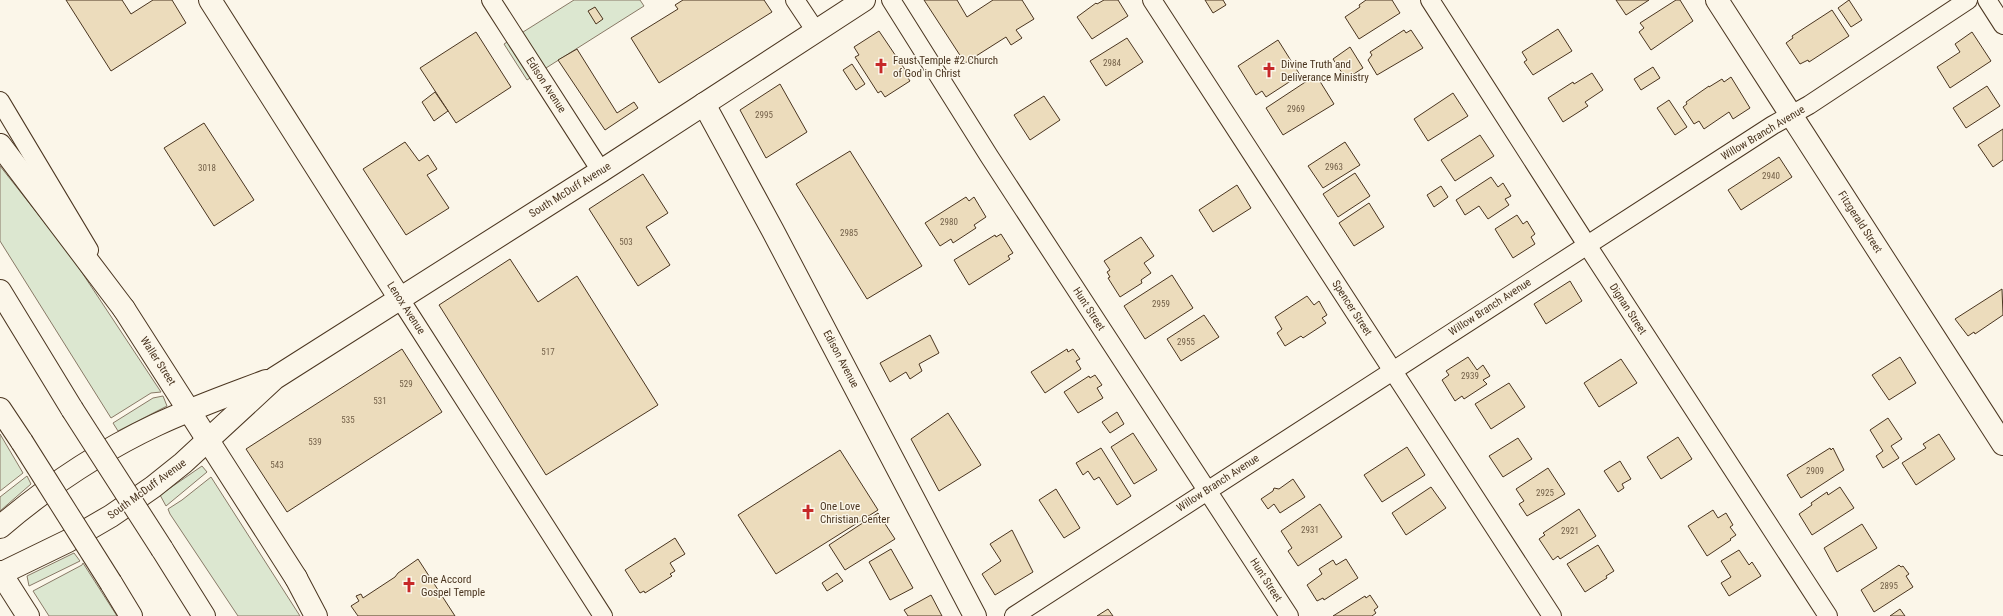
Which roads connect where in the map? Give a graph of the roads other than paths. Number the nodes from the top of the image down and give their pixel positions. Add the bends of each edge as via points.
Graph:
1 (210, 0) edge
2 (491, 0) edge
3 (795, 0) edge
4 (864, 0) edge
5 (891, 0) edge
6 (1152, 0) edge
7 (1430, 0) edge
8 (1717, 0) edge
9 (1968, 0) edge
10 (1987, 0) edge
11 (2003, 25) edge
12 (815, 30) junction
13 (0, 101) edge
14 (704, 104) junction
15 (1791, 114) junction
16 (0, 145) edge
17 (601, 171) junction
18 (1587, 245) junction
19 (0, 291) edge
20 (400, 299) junction
21 (124, 309) junction
22 (1392, 370) junction
23 (275, 378) junction
24 (0, 409) edge
25 (190, 410) junction
26 (209, 441) junction
27 (2003, 444) edge
28 (1208, 490) junction
29 (0, 527) edge
30 (0, 573) edge
31 (296, 578) junction
32 (28, 616) edge
33 (131, 616) edge
34 (204, 616) edge
35 (316, 616) edge
36 (323, 616) edge
37 (603, 616) edge
38 (975, 616) edge
39 (1014, 616) edge
40 (1289, 616) edge
41 (1552, 616) edge
42 (1828, 616) edge

1 - 20 main road, Lenox Avenue
2 - 17 street, Edison Avenue
3 - 12 street
4 - 12 main road, South McDuff Avenue
5 - 28 street, Hunt Street via 994,163
6 - 22 street, Spencer Street
7 - 18 street, Dignan Street
8 - 15 main road, Fitzgerald Street
9 - 15 street, Willow Branch Avenue via 1809,105
10 - 11 street
12 - 14 main road, South McDuff Avenue
13 - 21 street, Waller Street
14 - 17 main road, South McDuff Avenue
14 - 38 main road, Edison Avenue via 780,243
15 - 18 street, Willow Branch Avenue
15 - 27 main road, Fitzgerald Street
16 - 21 main road
17 - 20 main road, South McDuff Avenue
18 - 22 street, Willow Branch Avenue
18 - 42 street, Dignan Street
19 - 34 main road, bridge
20 - 23 main road, South McDuff Avenue
20 - 37 street, Lenox Avenue
21 - 25 main road, Waller Street
22 - 28 street, Willow Branch Avenue
22 - 41 street, Spencer Street
23 - 25 main road, South McDuff Avenue
23 - 26 main road, South McDuff Avenue
24 - 33 main road, bridge
25 - 26 main road, Waller Street
25 - 29 main road, South McDuff Avenue via 124,442 81,467 37,497
26 - 30 main road, South McDuff Avenue via 153,487 111,516 68,541
26 - 31 main road, Waller Street
28 - 39 street, Willow Branch Avenue
28 - 40 street, Hunt Street
30 - 32 main road
31 - 35 main road
31 - 36 street, Waller Street

